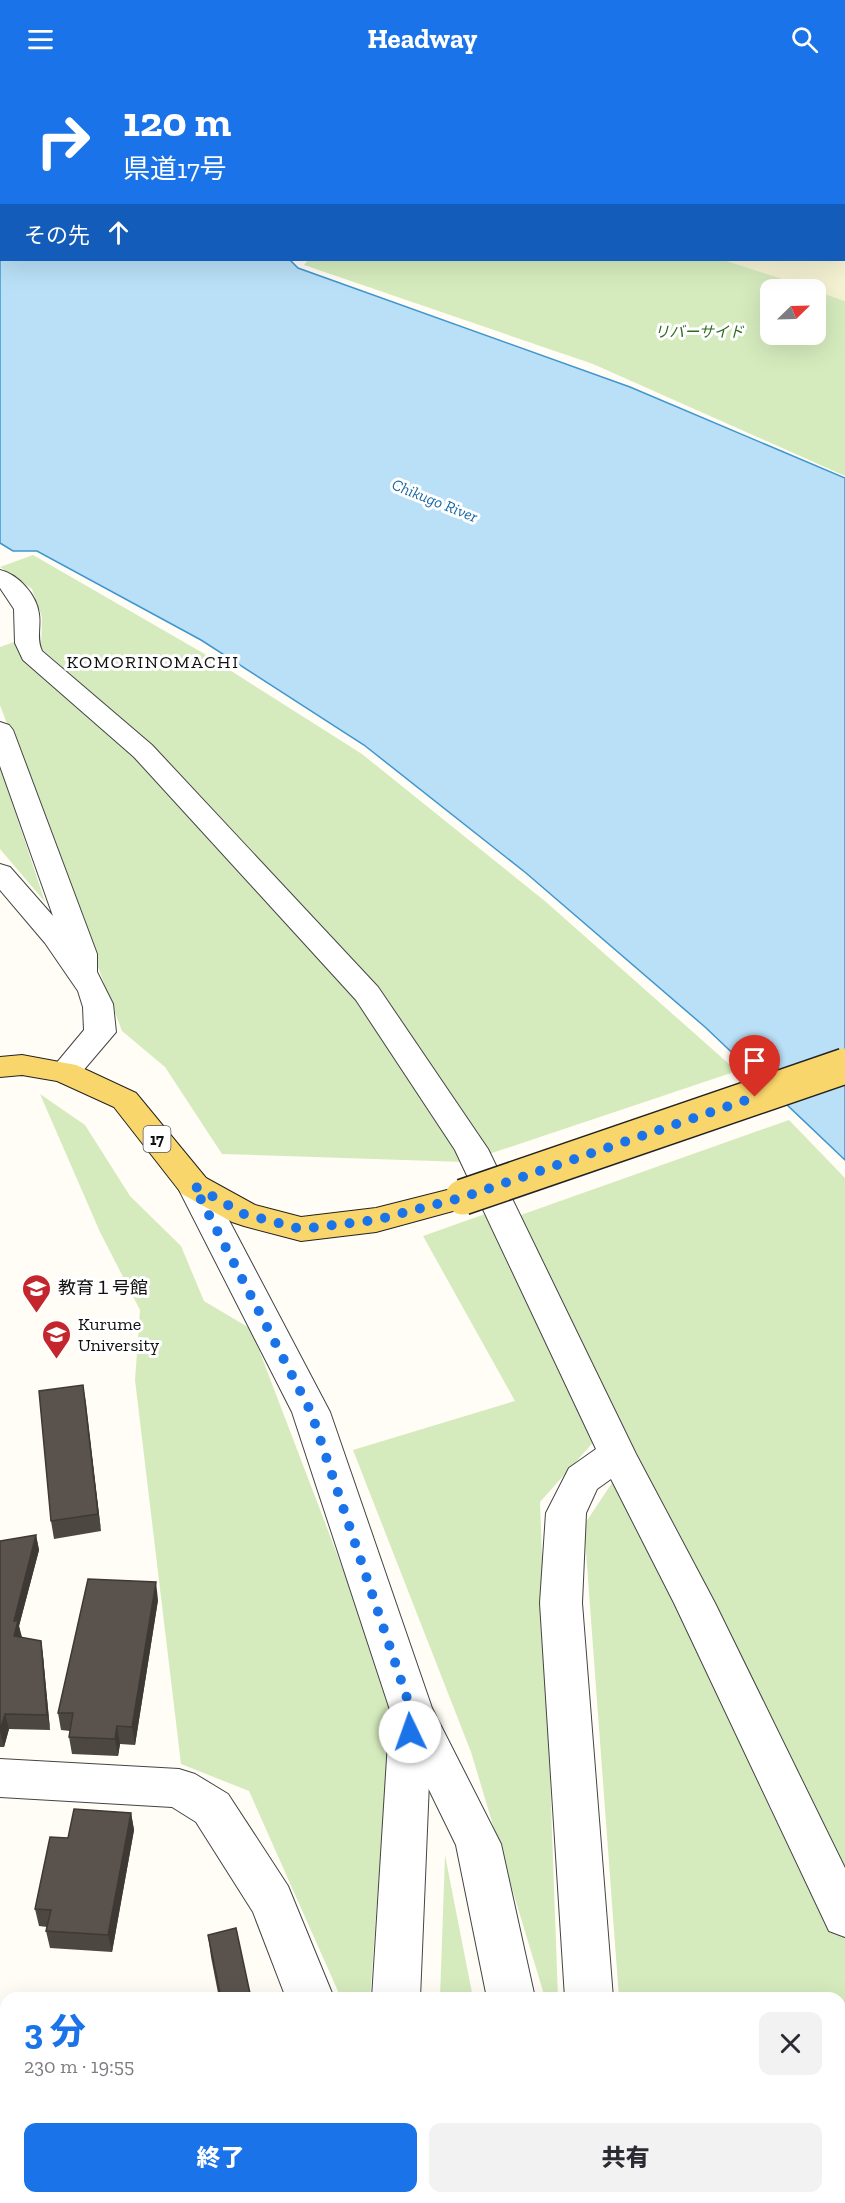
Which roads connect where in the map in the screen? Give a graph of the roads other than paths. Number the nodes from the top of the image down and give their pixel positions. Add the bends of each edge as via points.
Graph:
1 (0, 577) edge
2 (0, 730) edge
3 (0, 873) edge
4 (82, 975) junction
5 (845, 1066) edge
6 (0, 1067) edge
7 (65, 1072) junction
8 (194, 1186) junction
9 (617, 1454) junction
10 (411, 1710) junction
11 (0, 1778) edge
12 (845, 1916) edge
13 (308, 1992) edge
14 (396, 1992) edge
15 (510, 1992) edge
16 (589, 1992) edge

1 - 9 street via 21,598 27,612 14,636 143,750 367,994 471,1149
2 - 4 street via 82,954
3 - 4 street via 46,925
4 - 7 street via 98,1002 100,1032
5 - 8 main road, 17, bridge via 464,1197 376,1220 301,1229 244,1214
6 - 7 main road, 17 via 22,1065
7 - 8 main road, 17 via 125,1100
8 - 10 street via 311,1412
9 - 12 street via 694,1603
9 - 16 street via 583,1479 566,1513 561,1604
10 - 14 street
10 - 15 street via 477,1844
11 - 13 street via 179,1788 212,1808 272,1901

